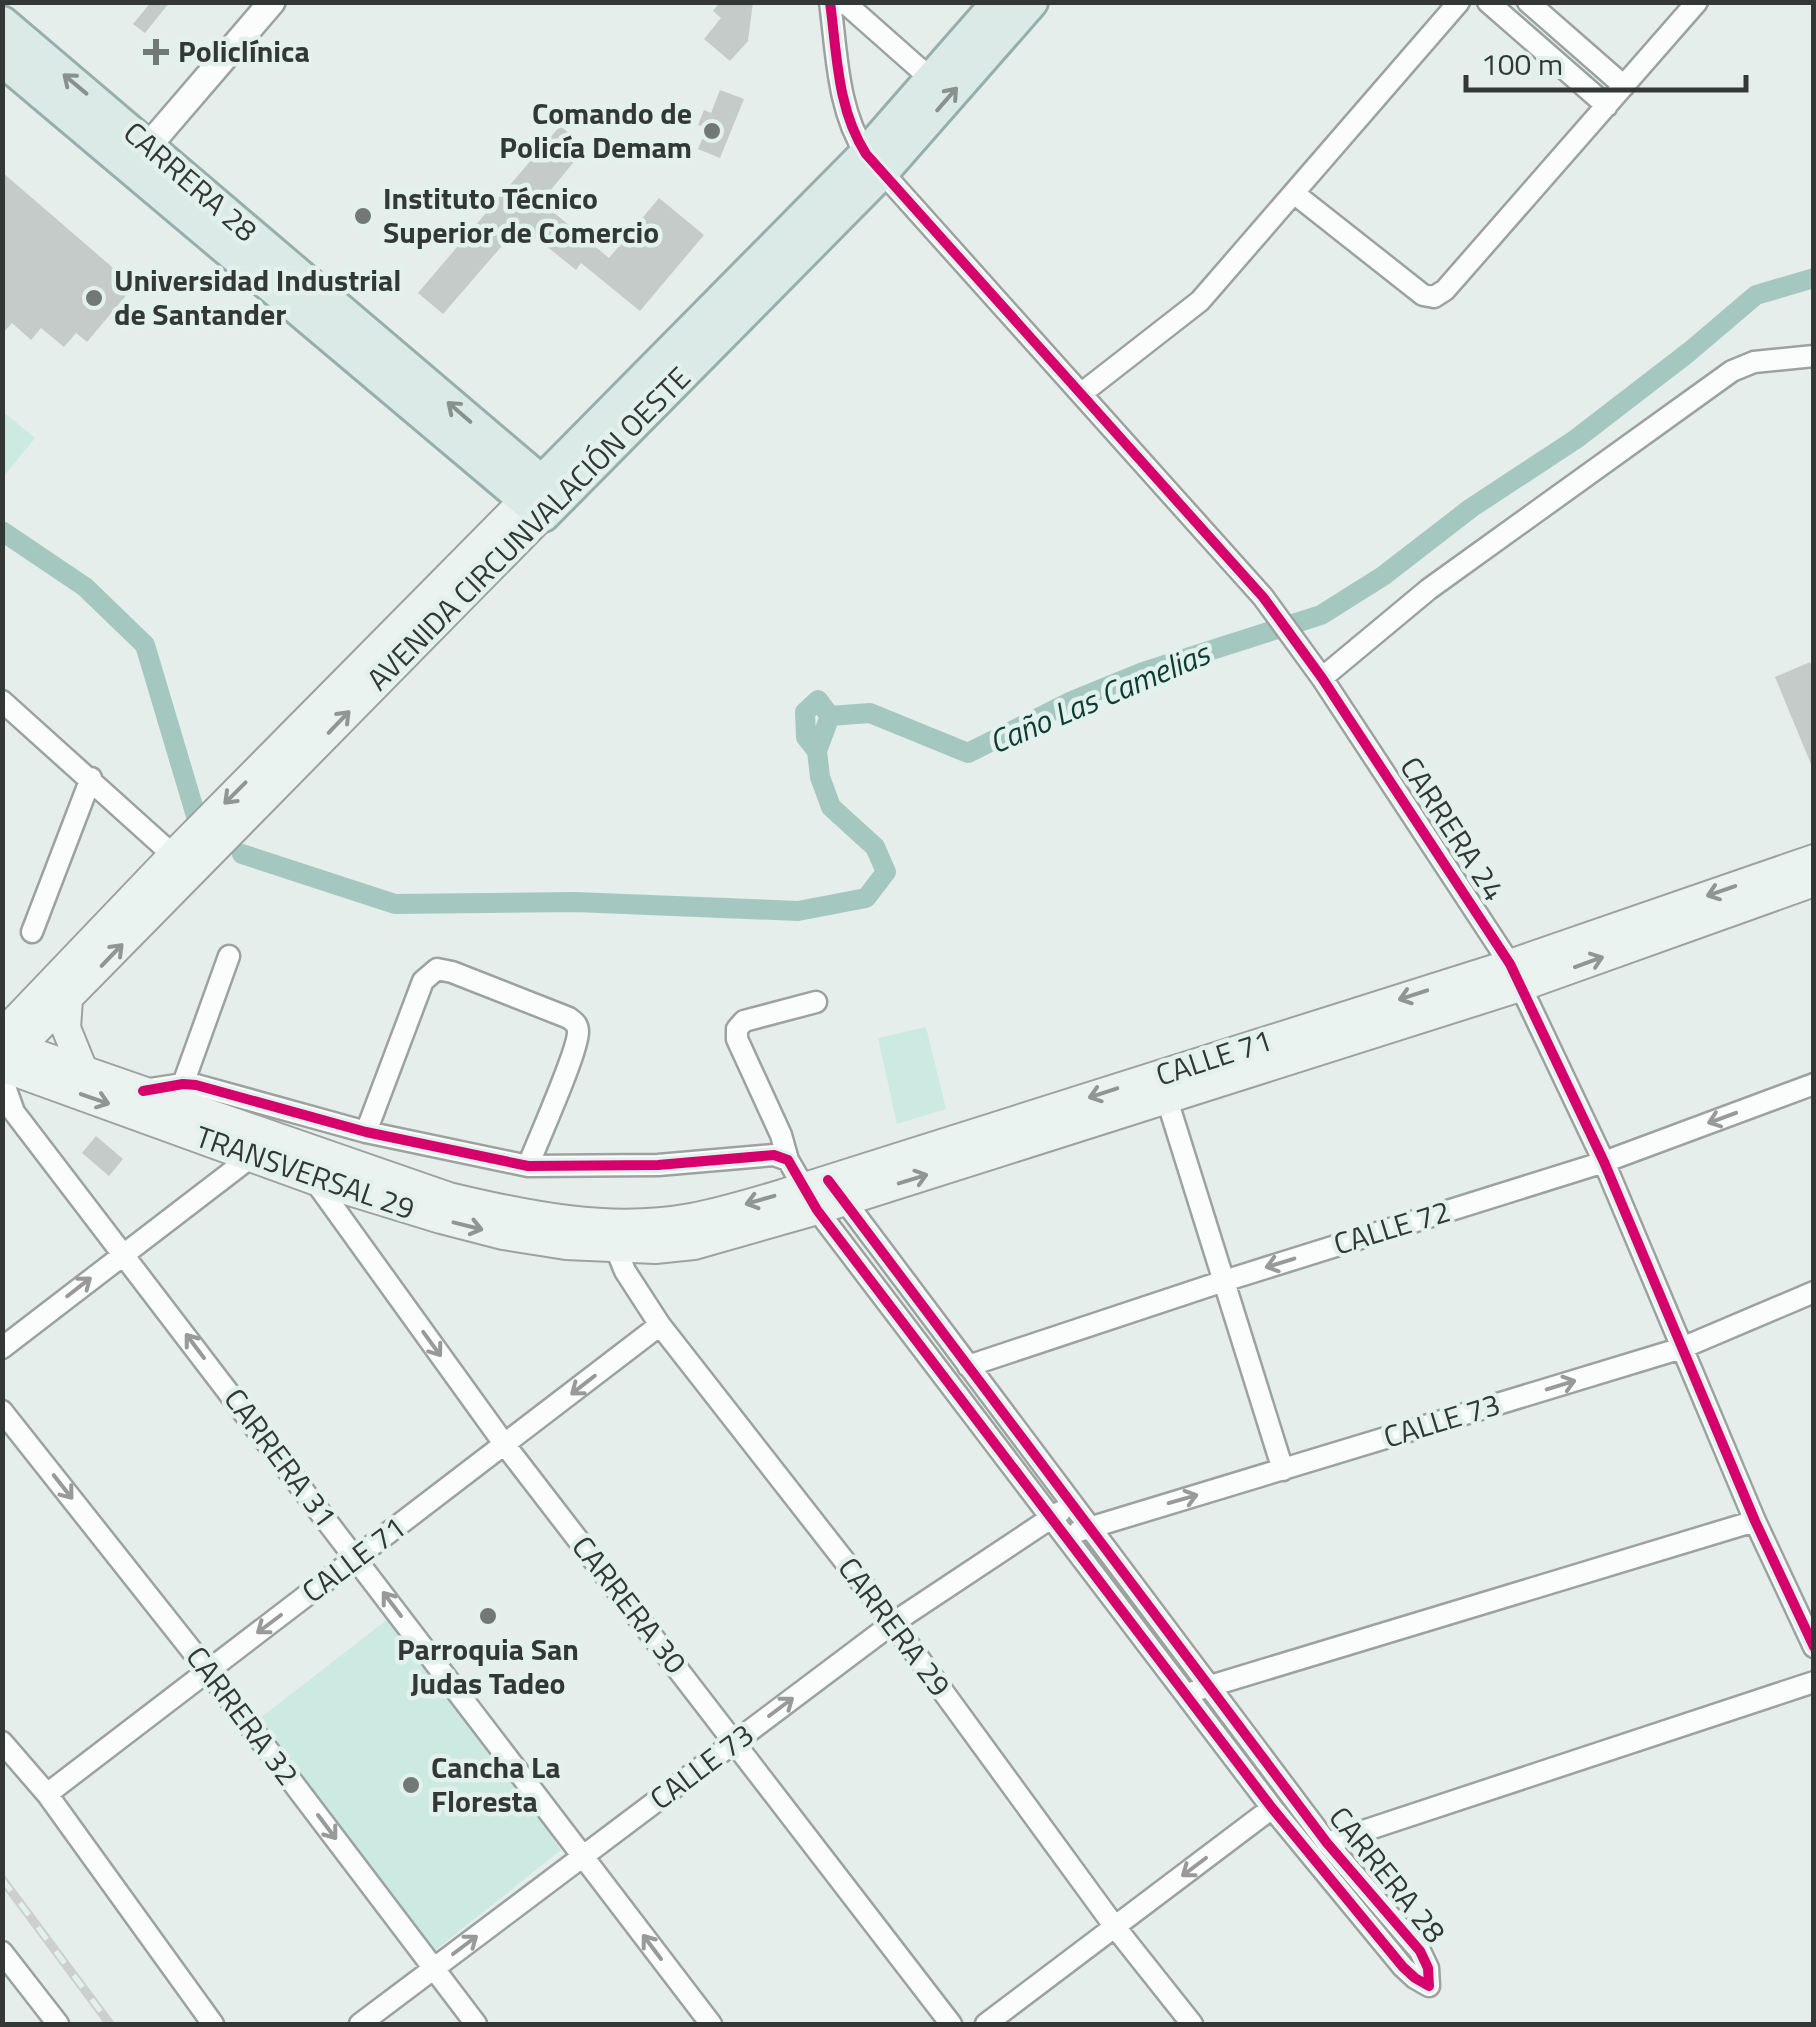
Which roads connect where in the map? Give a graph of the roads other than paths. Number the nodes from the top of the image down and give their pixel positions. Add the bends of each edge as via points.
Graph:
1 (272, 2) edge
2 (830, 2) edge
3 (844, 2) edge
4 (998, 2) edge
5 (1031, 2) edge
6 (1458, 2) edge
7 (1488, 2) edge
8 (1528, 2) edge
9 (1698, 2) edge
10 (2, 23) edge
11 (2, 59) edge
12 (932, 79) junction
13 (1624, 86) junction
14 (1607, 106) junction
15 (140, 156) junction
16 (874, 163) junction
17 (1294, 194) junction
18 (1814, 356) edge
19 (1082, 393) junction
20 (542, 499) junction
21 (1322, 678) junction
22 (2, 701) edge
23 (90, 778) junction
24 (173, 855) junction
25 (1814, 860) edge
26 (1814, 882) edge
27 (32, 932) dead end
28 (229, 956) dead end
29 (1517, 975) junction
30 (68, 999) junction
31 (816, 1002) dead end
32 (6, 1051) edge
33 (83, 1070) junction
34 (2, 1078) edge
35 (182, 1084) junction
36 (1814, 1084) edge
37 (1163, 1087) junction
38 (143, 1090) junction
39 (366, 1132) junction
40 (251, 1157) junction
41 (788, 1160) junction
42 (1604, 1162) junction
43 (528, 1166) junction
44 (314, 1180) junction
45 (823, 1194) junction
46 (611, 1236) junction
47 (123, 1252) junction
48 (1224, 1281) junction
49 (1814, 1292) edge
50 (660, 1325) junction
51 (2, 1348) edge
52 (1682, 1348) junction
53 (968, 1366) junction
54 (2, 1411) edge
55 (505, 1445) junction
56 (1283, 1470) junction
57 (1073, 1505) junction
58 (1051, 1517) junction
59 (1755, 1521) junction
60 (1090, 1526) junction
61 (1066, 1537) junction
62 (357, 1558) junction
63 (893, 1623) junction
64 (1814, 1646) edge
65 (208, 1671) junction
66 (1814, 1682) edge
67 (1209, 1686) junction
68 (1186, 1694) junction
69 (2, 1742) edge
70 (735, 1742) junction
71 (47, 1794) junction
72 (1272, 1808) junction
73 (1327, 1842) junction
74 (584, 1856) junction
75 (1115, 1927) junction
76 (2, 1952) edge
77 (434, 1969) junction
78 (55, 2023) edge
79 (213, 2024) edge
80 (360, 2024) edge
81 (476, 2024) edge
82 (711, 2024) edge
83 (951, 2024) edge
84 (986, 2024) edge
85 (1192, 2024) edge

1 - 15 street
2 - 16 street, CARRERA 24 via 844,111
3 - 12 street
4 - 12 main road, AVENIDA CIRCUNVALACIÓN OESTE
16 -> 5 main road, AVENIDA CIRCUNVALACIÓN OESTE
6 - 17 street
7 - 14 street
8 - 13 street
9 - 13 street
15 -> 10 main road, CARRERA 28
11 - 15 main road, CARRERA 28
12 - 16 main road, AVENIDA CIRCUNVALACIÓN OESTE
13 - 14 street
14 - 17 street via 1434,296 1423,295
15 - 20 main road, CARRERA 28
16 - 19 street, CARRERA 24
16 - 20 main road, AVENIDA CIRCUNVALACIÓN OESTE
17 - 19 street via 1200,302
18 - 21 street via 1732,371 1429,589
19 - 21 street, CARRERA 24 via 1263,597
20 -> 24 main road, AVENIDA CIRCUNVALACIÓN OESTE
30 -> 20 main road, AVENIDA CIRCUNVALACIÓN OESTE
21 - 29 street, CARRERA 24
22 - 23 street
23 - 24 street
23 - 27 street
24 - 32 main road, AVENIDA CIRCUNVALACIÓN OESTE
25 -> 29 main road, CALLE 71
29 -> 26 main road, CALLE 71
28 - 35 street
29 - 37 main road, CALLE 71
29 - 42 street, CARRERA 24
30 - 32 main road, AVENIDA CIRCUNVALACIÓN OESTE
30 - 33 main road via 69,1042
31 - 41 street via 744,1021 737,1030
32 - 33 main road, TRANSVERSAL 29
32 -> 40 main road, TRANSVERSAL 29
33 - 38 main road, TRANSVERSAL 29
34 - 47 street, CARRERA 31 via 14,1112
35 - 38 street
35 - 39 street
36 -> 42 street, CALLE 72
37 - 45 main road, CALLE 71
37 - 48 street
38 - 46 main road, TRANSVERSAL 29 via 449,1197
39 - 43 street
39 - 43 street via 423,980 437,969 452,972 576,1024
40 - 44 main road, TRANSVERSAL 29
40 - 47 street
41 - 43 street via 774,1155 658,1166
41 - 45 street
42 -> 48 street, CALLE 72
42 - 52 street, CARRERA 24
44 -> 46 main road, TRANSVERSAL 29 via 504,1235
44 -> 55 street, CARRERA 30
45 - 46 main road, CALLE 71
45 - 53 street, CARRERA 28
45 - 58 street, CARRERA 28
46 - 50 street, CARRERA 29
51 -> 47 street
62 -> 47 street, CARRERA 31
48 - 53 street, CALLE 72
48 - 56 street
49 - 52 street, CALLE 73
50 -> 55 street, CALLE 71
50 - 63 street, CARRERA 29
56 -> 52 street, CALLE 73
52 - 59 street, CARRERA 24
53 - 57 street, CARRERA 28
54 -> 65 street, CARRERA 32
55 - 62 street, CALLE 71
55 - 70 street, CARRERA 30
60 -> 56 street, CALLE 73
57 - 58 street, CALLE 73
57 - 60 street, CARRERA 28
58 - 61 street, CARRERA 28
58 - 63 street, CALLE 73
59 - 64 street, CARRERA 24
59 - 67 street
60 - 61 street, CALLE 73
60 - 67 street, CARRERA 28
61 - 68 street, CARRERA 28
62 -> 65 street, CALLE 71
74 -> 62 street, CARRERA 31
70 -> 63 street, CALLE 73
63 - 75 street, CARRERA 29
65 - 71 street, CALLE 71
65 -> 77 street, CARRERA 32
66 - 73 street
67 - 68 street
67 - 73 street, CARRERA 28
68 - 72 street, CARRERA 28
69 - 71 street
70 - 74 street, CALLE 73
70 - 83 street, CARRERA 30
71 - 79 street
72 - 73 street, CARRERA 28 via 1404,1967 1430,1986 1420,1951
72 -> 75 street
77 -> 74 street, CALLE 73
82 -> 74 street, CARRERA 31
75 - 84 street
75 - 85 street, CARRERA 29
76 - 78 street
77 - 80 street, CALLE 73
77 - 81 street, CARRERA 32

